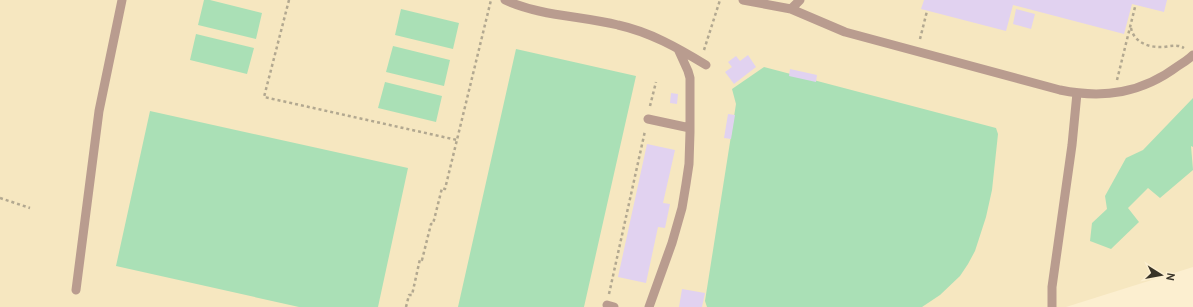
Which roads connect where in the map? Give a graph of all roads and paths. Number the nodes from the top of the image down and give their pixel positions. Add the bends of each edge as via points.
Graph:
1 (122, 0) edge
2 (289, 0) edge
3 (492, 0) edge
4 (505, 0) edge
5 (720, 0) edge
6 (743, 0) edge
7 (800, 0) edge
8 (1135, 6) dead end
9 (791, 9) junction
10 (927, 11) dead end
11 (1130, 25) junction
12 (678, 49) junction
13 (917, 51) junction
14 (1192, 56) edge
15 (704, 64) joint
16 (656, 82) dead end
17 (1117, 92) junction
18 (1076, 93) junction
19 (648, 119) junction
20 (690, 128) junction
21 (457, 140) junction
22 (0, 198) edge
23 (30, 208) dead end
24 (76, 290) dead end
25 (611, 306) edge
26 (406, 307) edge
27 (649, 307) edge
28 (1052, 307) edge

1 - 24 lane via 99,111
2 - 21 path via 264,97
3 - 21 path
4 - 12 lane via 525,8 632,28
5 - 15 path
6 - 9 lane
7 - 9 lane
8 - 11 path
9 - 13 lane via 846,32
10 - 13 path
11 - 14 path via 1133,36 1142,43 1153,47 1180,46
11 - 17 path via 1116,83
12 - 15 lane
12 - 20 lane via 690,78
13 - 18 lane
14 - 17 lane via 1151,83
16 - 19 path
17 - 18 lane
18 - 28 lane via 1072,145 1052,287
19 - 20 lane
19 - 25 path
20 - 27 lane via 689,164 682,208
21 - 26 path via 445,189 442,188 434,224 431,224 412,295 409,294
22 - 23 path

